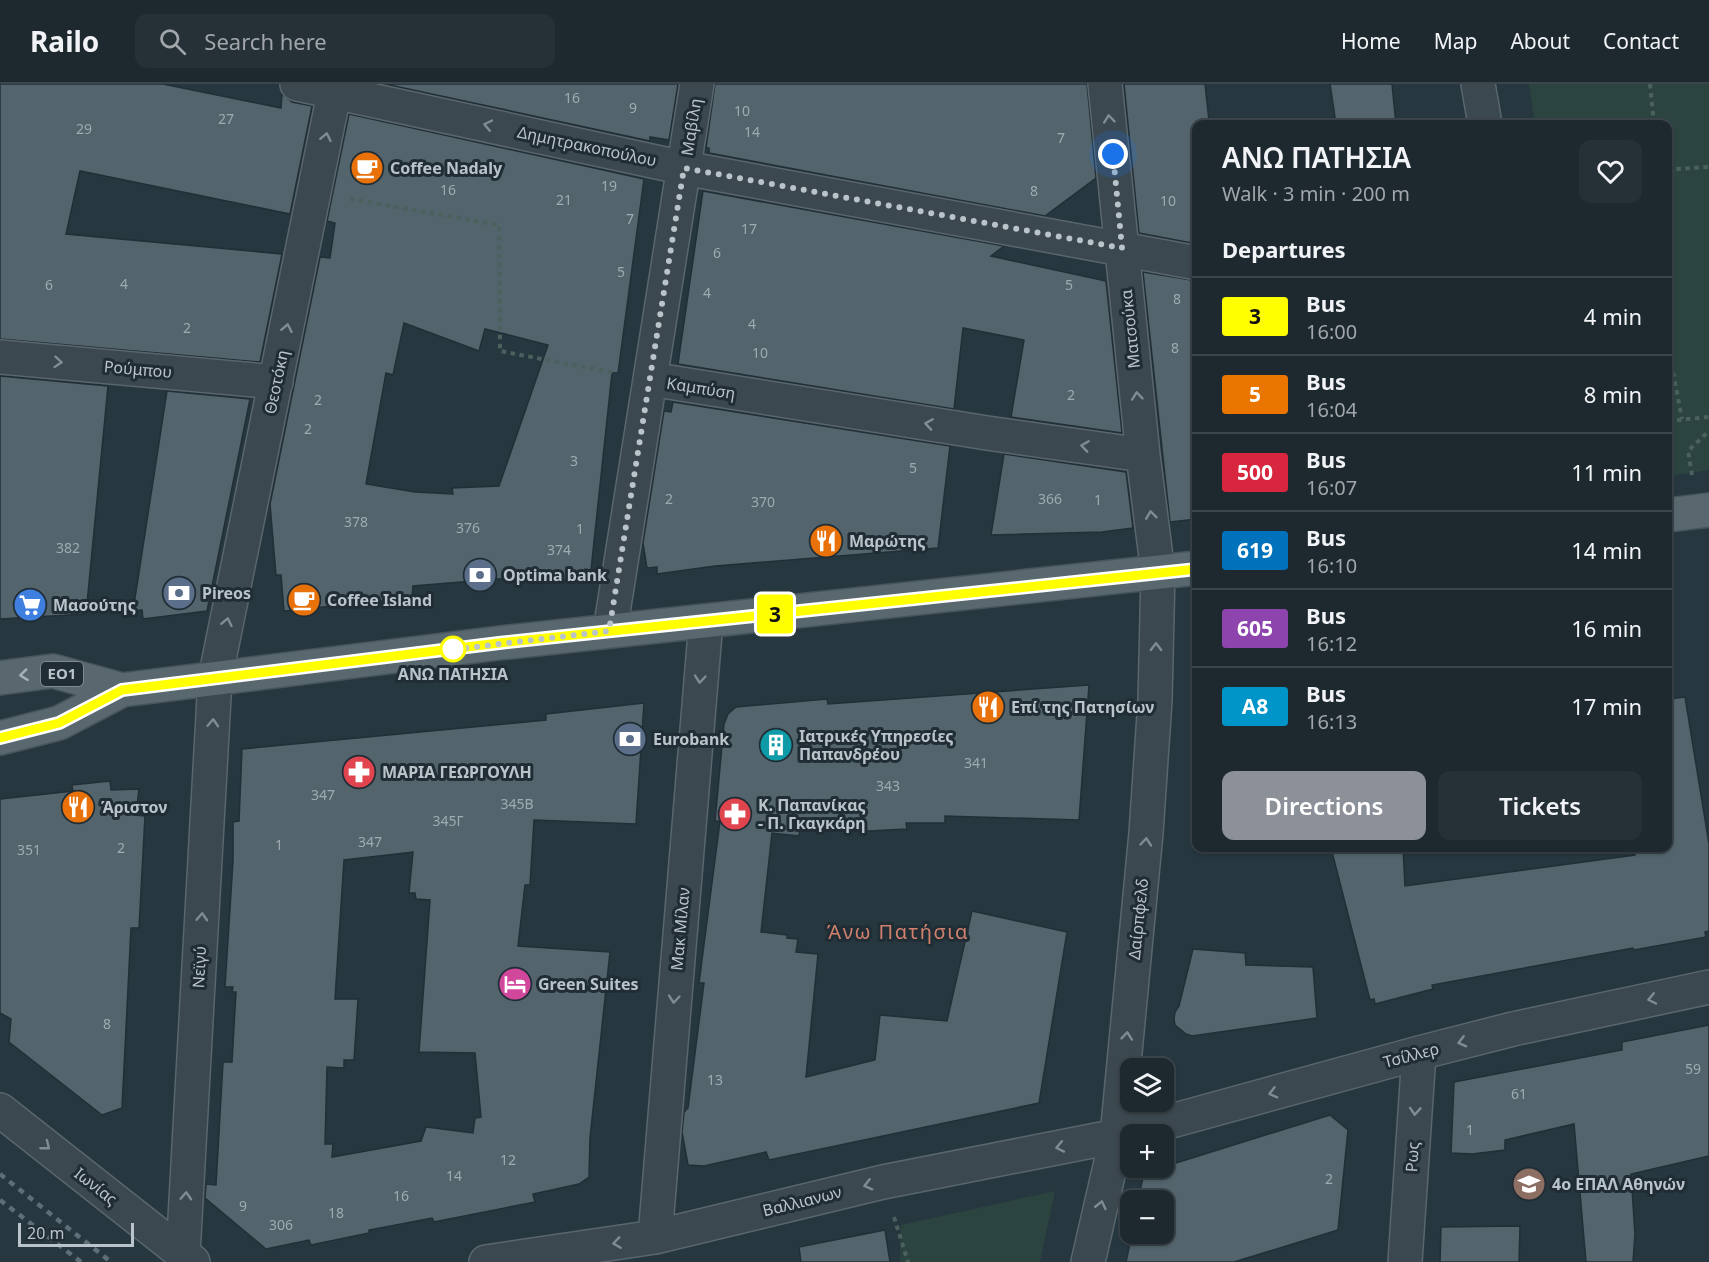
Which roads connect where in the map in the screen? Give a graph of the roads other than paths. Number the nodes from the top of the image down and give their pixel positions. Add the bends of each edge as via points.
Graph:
1 (297, 84) edge
2 (697, 84) edge
3 (1106, 84) edge
4 (1478, 84) edge
5 (336, 88) edge
6 (1484, 120) edge
7 (684, 168) junction
8 (1122, 248) junction
9 (1192, 262) edge
10 (0, 357) edge
11 (650, 379) junction
12 (276, 382) junction
13 (1143, 455) junction
14 (1709, 510) edge
15 (1672, 514) edge
16 (1192, 569) edge
17 (1158, 573) junction
18 (706, 621) junction
19 (609, 631) junction
20 (0, 678) edge
21 (215, 679) junction
22 (122, 690) junction
23 (0, 738) edge
24 (1709, 987) edge
25 (1419, 1053) junction
26 (0, 1110) edge
27 (1117, 1136) junction
28 (655, 1237) junction
29 (188, 1258) edge
30 (486, 1262) edge
31 (1088, 1262) edge
32 (1405, 1262) edge

1 - 5 street, Δημητρακοπούλου
2 - 7 street, Μαβίλη
8 -> 3 street, Ματσούκα
4 - 6 street
7 -> 5 street, Δημητρακοπούλου
12 -> 5 street, Θεοτόκη
7 - 8 street, Δημητρακοπούλου
7 - 11 street, Μαβίλη
8 - 9 street, Δημητρακοπούλου
13 -> 8 street, Ματσούκα
10 -> 12 street, Ρούμπου
13 -> 11 street, Καμπύση
11 - 19 street, Μαβίλη
21 -> 12 street, Θεοτόκη
17 -> 13 street, Ματσούκα
14 - 15 main road
16 - 17 main road, ΕΟ1
17 - 18 main road, ΕΟ1
27 -> 17 street, Δαίρπφελδ via 1146,833
18 - 19 main road, ΕΟ1
18 -> 28 street, Μακ Μίλαν
19 - 21 main road, ΕΟ1
22 -> 20 main road, ΕΟ1 via 53,671
21 - 22 main road, ΕΟ1
29 -> 21 street, Νεϊγύ
22 - 23 main road, ΕΟ1 via 59,723
24 -> 25 street, Τσίλλερ
25 -> 27 street, Τσίλλερ
25 -> 32 street, Ρως
26 -> 29 street, Ιωνίας
27 -> 28 street, Βαλλιανων via 883,1182
31 -> 27 street, Δαίρπφελδ
28 -> 30 street, Βαλλιανων

